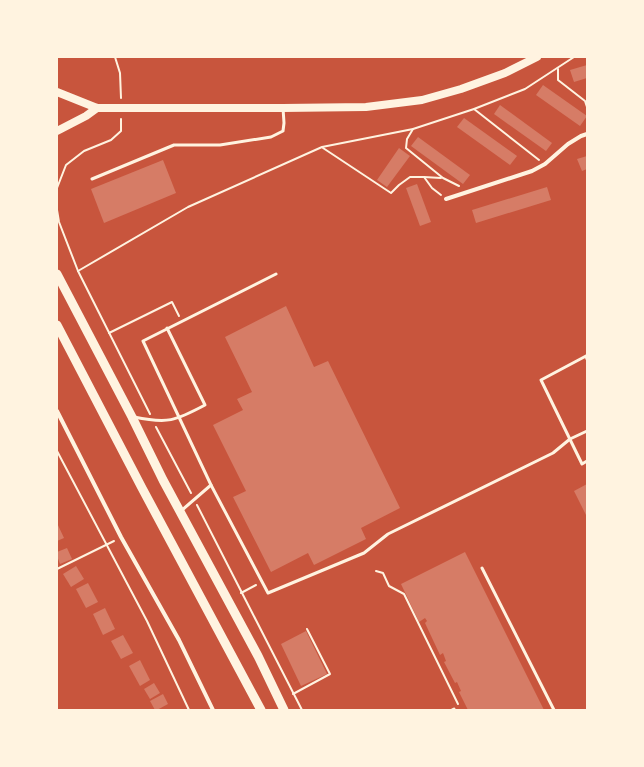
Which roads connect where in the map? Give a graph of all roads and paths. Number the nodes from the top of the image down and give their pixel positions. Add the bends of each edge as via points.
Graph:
1 (116, 57) edge
2 (537, 57) edge
3 (574, 57) edge
4 (558, 68) junction
5 (57, 92) edge
6 (121, 98) dead end
7 (587, 107) edge
8 (97, 108) junction
9 (284, 108) junction
10 (474, 109) junction
11 (121, 119) dead end
12 (413, 129) junction
13 (57, 131) edge
14 (587, 134) edge
15 (322, 147) junction
16 (545, 164) junction
17 (424, 177) junction
18 (443, 178) junction
19 (92, 179) dead end
20 (57, 188) edge
21 (468, 191) junction
22 (446, 199) joint
23 (57, 210) edge
24 (78, 271) junction
25 (57, 274) edge
26 (276, 274) dead end
27 (181, 321) junction
28 (57, 325) edge
29 (167, 328) junction
30 (108, 333) junction
31 (587, 359) edge
32 (57, 410) edge
33 (132, 417) junction
34 (179, 418) junction
35 (153, 421) junction
36 (587, 431) edge
37 (570, 439) junction
38 (57, 451) edge
39 (587, 461) edge
40 (211, 485) junction
41 (195, 500) junction
42 (180, 512) junction
43 (121, 538) junction
44 (106, 545) junction
45 (482, 568) dead end
46 (57, 569) edge
47 (376, 572) dead end
48 (263, 581) junction
49 (241, 593) junction
50 (307, 629) dead end
51 (294, 694) junction
52 (189, 710) edge
53 (213, 710) edge
54 (261, 710) edge
55 (284, 710) edge
56 (302, 710) edge
57 (462, 710) edge
58 (554, 710) edge

1 - 6 path via 120,73
2 - 9 main road via 461,90 422,100 366,107
3 - 4 path
4 - 7 path via 558,80 585,101
4 - 10 path via 525,89
5 - 8 main road
8 - 9 main road
8 - 13 main road
9 - 19 lane via 283,131 271,137 220,145 174,145
10 - 12 path
10 - 16 path
11 - 20 path via 121,131 111,140 84,152 66,165
12 - 15 path
12 - 18 path via 407,139 406,148
14 - 16 street via 568,144
15 - 17 path via 391,194 398,185 410,177
15 - 24 path via 188,207
16 - 21 street via 532,171
17 - 18 path
17 - 22 path via 432,188
18 - 21 path
21 - 22 street
23 - 24 path via 59,222
24 - 30 path
25 - 33 highway
26 - 27 lane
27 - 29 lane
27 - 30 path via 172,302
28 - 54 highway
29 - 34 lane via 143,341
29 - 34 lane via 205,406
30 - 35 path
31 - 37 lane via 586,356 541,380
32 - 43 street
33 - 35 lane
33 - 42 highway
34 - 35 lane
34 - 40 lane
35 - 41 path
36 - 37 lane
37 - 39 lane via 582,464
37 - 48 lane via 553,453 388,534 364,553 268,593
38 - 44 path
40 - 41 lane
40 - 48 lane
41 - 42 lane
41 - 49 path
42 - 55 highway via 258,656
43 - 44 path
43 - 53 street via 179,640
44 - 46 path
44 - 52 path via 147,621
45 - 58 lane
47 - 57 path via 383,572 389,586 404,594
48 - 49 path
49 - 51 path
50 - 51 path via 330,674
51 - 56 path

